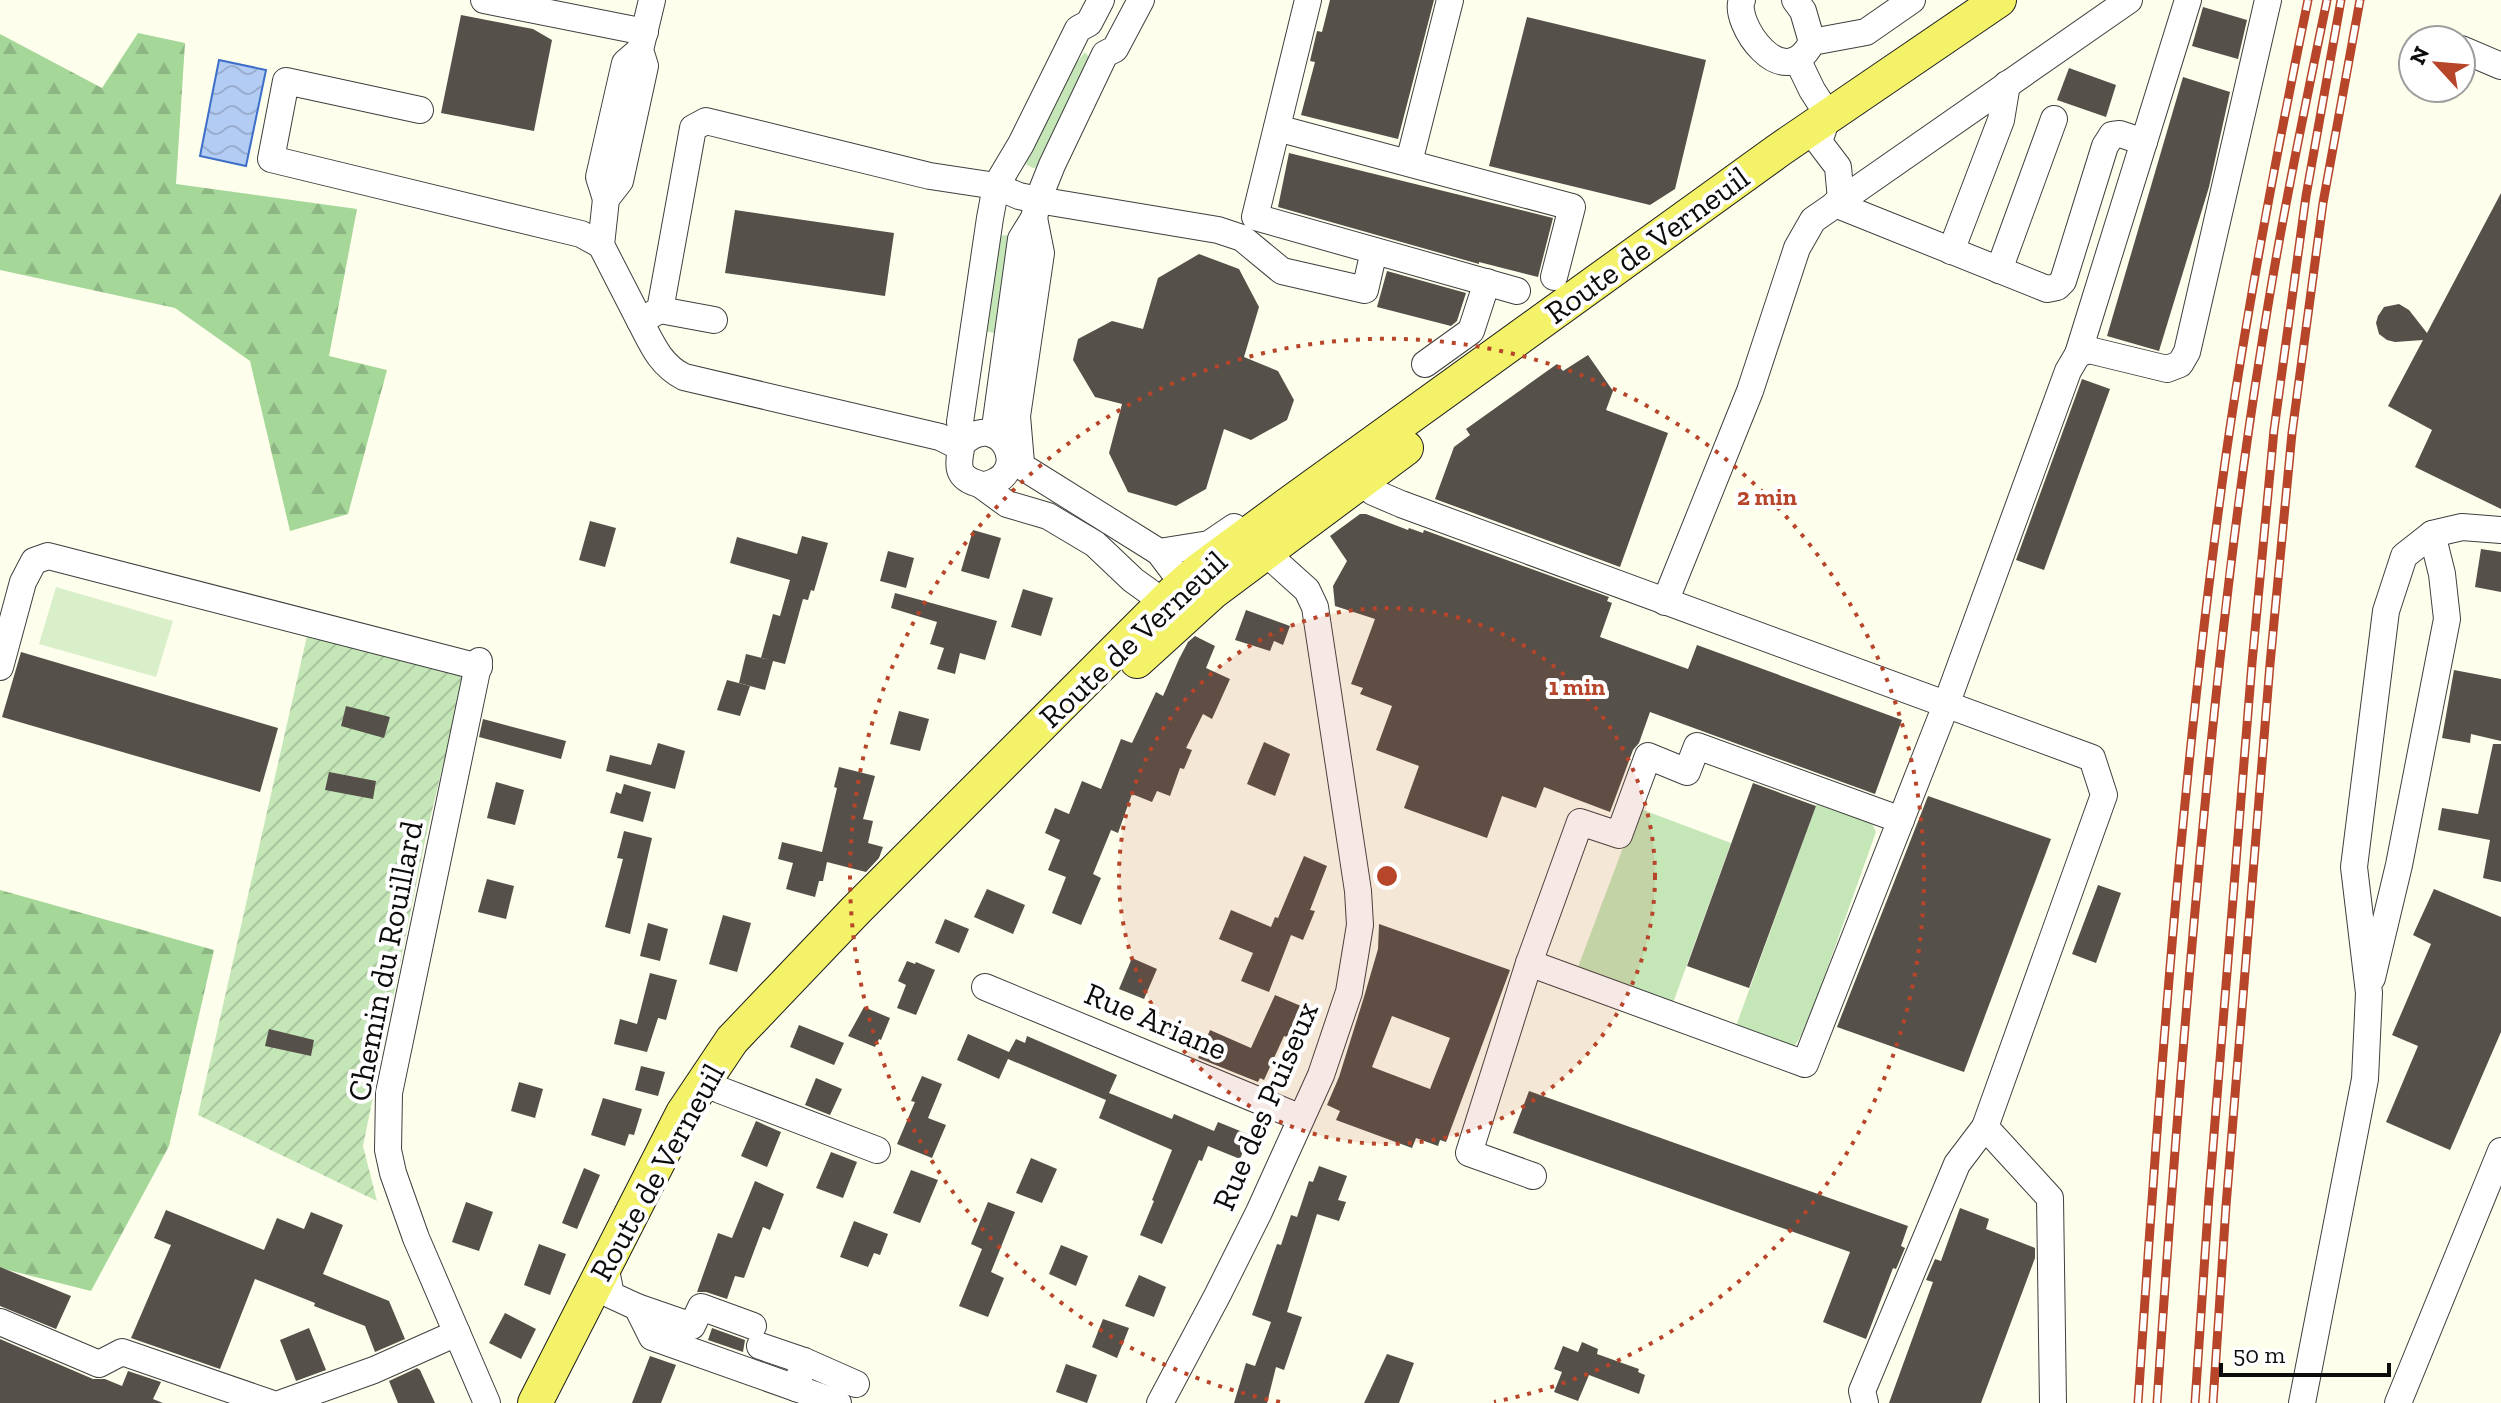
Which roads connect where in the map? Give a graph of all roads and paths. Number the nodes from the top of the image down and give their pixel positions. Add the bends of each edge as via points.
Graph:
1 (484, 0) edge
2 (652, 0) edge
3 (1083, 0) edge
4 (1101, 0) edge
5 (1123, 0) edge
6 (1141, 0) edge
7 (1308, 0) edge
8 (1450, 0) edge
9 (1795, 0) edge
10 (1912, 0) edge
11 (1999, 0) edge
12 (2007, 0) edge
13 (2129, 0) edge
14 (2188, 0) edge
15 (2268, 0) edge
16 (1733, 2) edge
17 (1078, 29) junction
18 (642, 41) junction
19 (1805, 52) junction
20 (1105, 54) junction
21 (2477, 56) edge
22 (2501, 66) edge
23 (2007, 84) junction
24 (420, 110) dead end
25 (2054, 119) dead end
26 (1277, 128) junction
27 (1824, 128) junction
28 (2144, 142) junction
29 (1409, 162) junction
30 (996, 186) junction
31 (1838, 202) junction
32 (1036, 209) junction
33 (601, 245) junction
34 (1374, 251) junction
35 (1951, 251) junction
36 (1999, 270) junction
37 (1554, 277) dead end
38 (1487, 282) junction
39 (1517, 291) dead end
40 (650, 315) junction
41 (714, 320) dead end
42 (2078, 354) junction
43 (1425, 364) dead end
44 (994, 435) junction
45 (961, 438) junction
46 (1016, 463) junction
47 (1347, 472) junction
48 (981, 485) junction
49 (1286, 506) junction
50 (2501, 530) edge
51 (2432, 534) junction
52 (1266, 551) junction
53 (1159, 552) junction
54 (1133, 580) junction
55 (1665, 602) junction
56 (1183, 603) junction
57 (1133, 633) junction
58 (0, 667) edge
59 (1946, 705) junction
60 (1901, 820) junction
61 (1529, 963) junction
62 (985, 987) dead end
63 (2369, 993) junction
64 (720, 1090) junction
65 (1301, 1118) junction
66 (1985, 1127) junction
67 (877, 1150) dead end
68 (2501, 1151) edge
69 (1533, 1176) dead end
70 (618, 1289) junction
71 (0, 1322) edge
72 (457, 1333) junction
73 (804, 1361) junction
74 (796, 1388) junction
75 (847, 1393) edge
76 (270, 1403) edge
77 (282, 1403) edge
78 (487, 1403) edge
79 (535, 1403) edge
80 (556, 1403) edge
81 (1160, 1403) edge
82 (1865, 1403) edge
83 (2053, 1403) edge
84 (2302, 1403) edge
85 (2398, 1403) edge

1 - 18 street
2 - 18 street
3 - 17 street via 1076,14
4 - 17 street via 1089,23
5 - 20 street via 1101,44
6 - 20 street via 1115,49
7 - 26 street
8 - 29 street
9 - 19 street via 1803,11
10 - 19 street via 1866,32
11 - 27 main road, Route de Verneuil
12 - 27 main road, Route de Verneuil
13 - 23 street
14 - 28 street
15 - 42 street via 2187,352 2180,364 2167,369 2089,350
16 - 19 street via 1763,52 1782,63
17 - 30 street
18 - 33 street via 645,66 620,181 606,199
19 - 27 street
20 - 32 street
21 - 22 street
23 - 31 street
23 - 35 street via 2001,120
24 - 33 street via 286,81 271,159 581,234
25 - 36 street
26 - 29 street
26 - 34 street via 1255,217
27 - 31 street via 1838,167
27 - 47 main road, Route de Verneuil
28 - 36 street via 2120,134 2112,135 2105,146 2057,287 2047,289
28 - 42 street
29 - 37 street via 1572,207
30 - 32 street
30 - 40 street via 931,176 706,121 693,128
30 - 45 street
31 - 35 street
31 - 55 street via 1813,220 1797,248 1750,391
32 - 34 street via 1218,230 1242,238 1282,271 1365,290
32 - 44 street via 1021,239
32 - 46 street via 1041,253 1017,416
33 - 40 street
34 - 38 street
35 - 36 street
38 - 39 street
38 - 43 street via 1471,331
40 - 41 street
40 - 45 street via 659,358 684,377
42 - 59 street
44 - 45 street
44 - 46 street
45 - 48 street via 960,469
46 - 48 street via 998,481
46 - 53 street
47 - 49 main road, Route de Verneuil
47 - 52 main road, Route de Verneuil
47 - 53 street via 1291,487 1209,544
47 - 55 street via 1401,504
48 - 54 street via 1007,504 1048,516 1095,544
49 - 52 street
49 - 56 main road, Route de Verneuil
50 - 51 street via 2462,527
51 - 63 street via 2447,619
51 - 63 street via 2404,556 2386,611 2354,867
52 - 56 main road, Route de Verneuil
52 - 65 street, Rue des Puiseux via 1307,590 1315,607 1358,891 1360,925 1349,992
53 - 56 street
54 - 56 street
54 - 57 street
55 - 59 street
56 - 57 main road, Route de Verneuil
56 - 64 main road, Route de Verneuil via 782,1013
57 - 70 main road, Route de Verneuil via 732,1040 683,1113
58 - 72 street, Chemin du Rouillard via 23,582 34,561 48,556 479,664 389,1093 393,1173
59 - 60 street
59 - 66 street via 2092,758 2104,795
60 - 61 street via 1805,1064
60 - 61 street via 1697,746 1687,772 1648,756 1619,835 1580,822
61 - 69 street via 1469,1153
62 - 65 street, Rue Ariane
63 - 84 street via 2365,1079
64 - 67 street
64 - 70 main road, Route de Verneuil via 694,1131
65 - 81 street, Rue des Puiseux
66 - 82 street via 1957,1164 1862,1391
66 - 83 street via 2050,1198
68 - 85 street
70 - 73 street via 692,1326 701,1307
70 - 74 street via 652,1337
70 - 79 main road, Route de Verneuil
70 - 80 main road, Route de Verneuil
71 - 76 street via 99,1364 122,1352
72 - 77 street
72 - 78 street, Chemin du Rouillard
73 - 74 street
73 - 75 street
74 - 75 street

